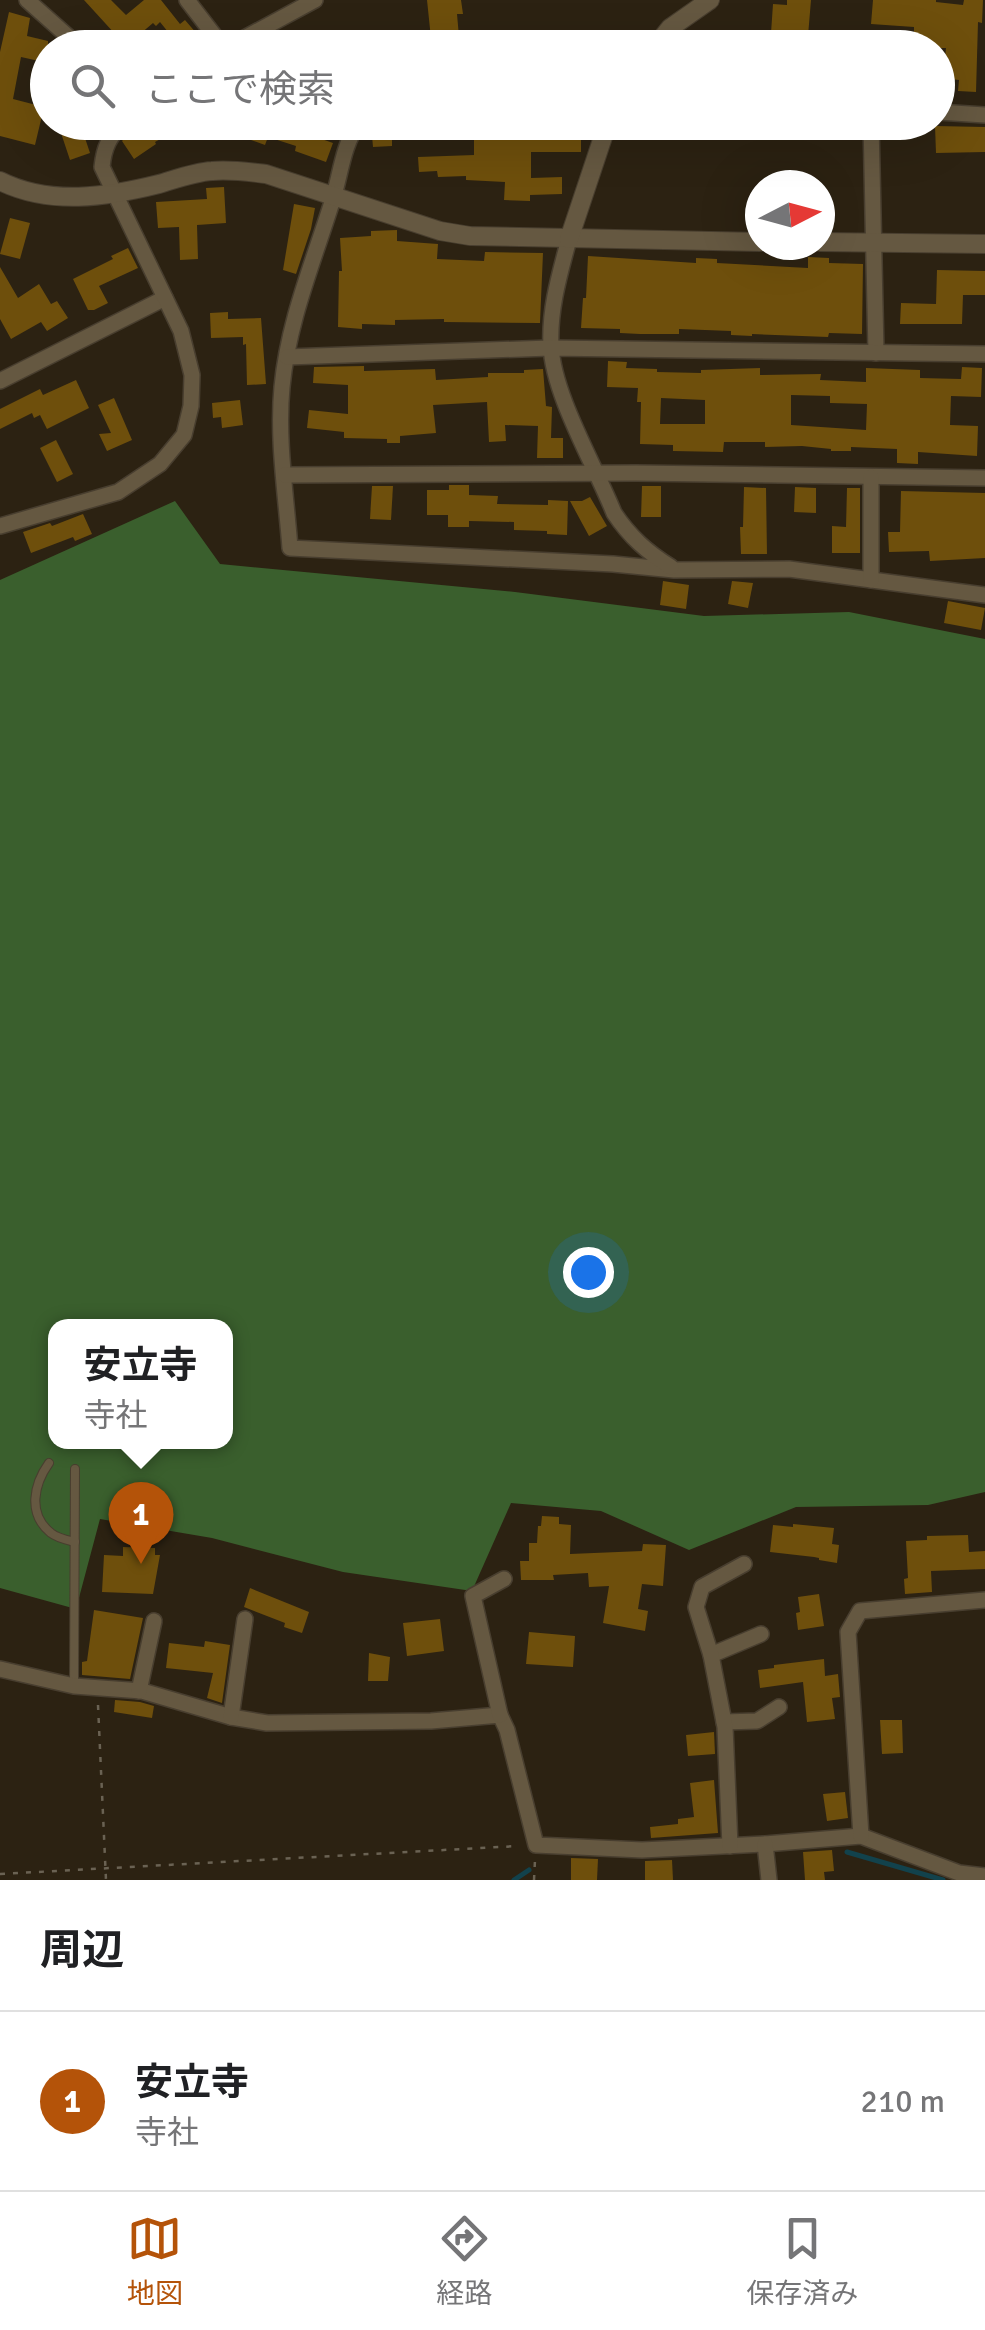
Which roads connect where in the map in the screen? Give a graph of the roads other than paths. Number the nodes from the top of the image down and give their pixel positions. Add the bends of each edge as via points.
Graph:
1 (27, 0) edge
2 (187, 0) edge
3 (710, 0) edge
4 (307, 1) edge
5 (61, 30) edge
6 (211, 30) edge
7 (256, 30) edge
8 (668, 30) edge
9 (984, 110) edge
10 (955, 111) edge
11 (108, 140) edge
12 (350, 140) edge
13 (602, 140) edge
14 (872, 140) edge
15 (0, 182) edge
16 (115, 195) junction
17 (334, 197) junction
18 (569, 239) junction
19 (745, 242) edge
20 (835, 242) edge
21 (875, 243) junction
22 (985, 244) edge
23 (165, 298) junction
24 (550, 348) junction
25 (876, 353) junction
26 (985, 354) edge
27 (287, 357) junction
28 (0, 381) edge
29 (598, 473) junction
30 (284, 475) junction
31 (872, 477) junction
32 (985, 478) edge
33 (0, 526) edge
34 (674, 570) junction
35 (871, 580) junction
36 (985, 595) edge
37 (49, 1463) dead end
38 (74, 1469) dead end
39 (75, 1542) junction
40 (744, 1564) dead end
41 (504, 1578) dead end
42 (985, 1600) edge
43 (245, 1619) dead end
44 (154, 1621) dead end
45 (761, 1634) dead end
46 (712, 1655) junction
47 (0, 1668) edge
48 (74, 1686) junction
49 (139, 1691) junction
50 (779, 1707) dead end
51 (500, 1715) junction
52 (231, 1717) junction
53 (724, 1722) junction
54 (861, 1836) junction
55 (764, 1844) junction
56 (730, 1846) junction
57 (985, 1876) edge
58 (768, 1880) edge

1 - 5 street
2 - 6 street
3 - 8 street
4 - 7 street
9 - 10 street
11 - 16 street via 102,167
12 - 17 street
13 - 18 street
14 - 21 street
15 - 16 street via 52,197
16 - 17 street via 208,170 266,174
16 - 23 street
17 - 18 street via 440,232
17 - 27 street
18 - 19 street
18 - 24 street
20 - 21 street
21 - 22 street
21 - 25 street
23 - 28 street
23 - 33 street via 192,375 184,435 160,464 118,492
24 - 25 street
24 - 27 street
24 - 29 street
25 - 26 street
27 - 30 street
29 - 30 street
29 - 31 street
29 - 34 street via 627,532
30 - 34 street via 290,548
31 - 32 street
31 - 35 street
34 - 35 street via 789,569
35 - 36 street
37 - 39 lane via 37,1480 39,1519 52,1535
38 - 39 lane
39 - 48 lane
40 - 46 street via 702,1587 696,1608
41 - 51 street via 473,1596
42 - 54 street via 860,1611 848,1632
43 - 52 street
44 - 49 street
45 - 46 street
46 - 53 street
47 - 48 street
48 - 49 street
49 - 52 street
50 - 53 street via 757,1720
51 - 52 street via 352,1723
51 - 56 street via 536,1845
53 - 56 street
54 - 55 street
54 - 57 street via 959,1873
55 - 56 street
55 - 58 street

